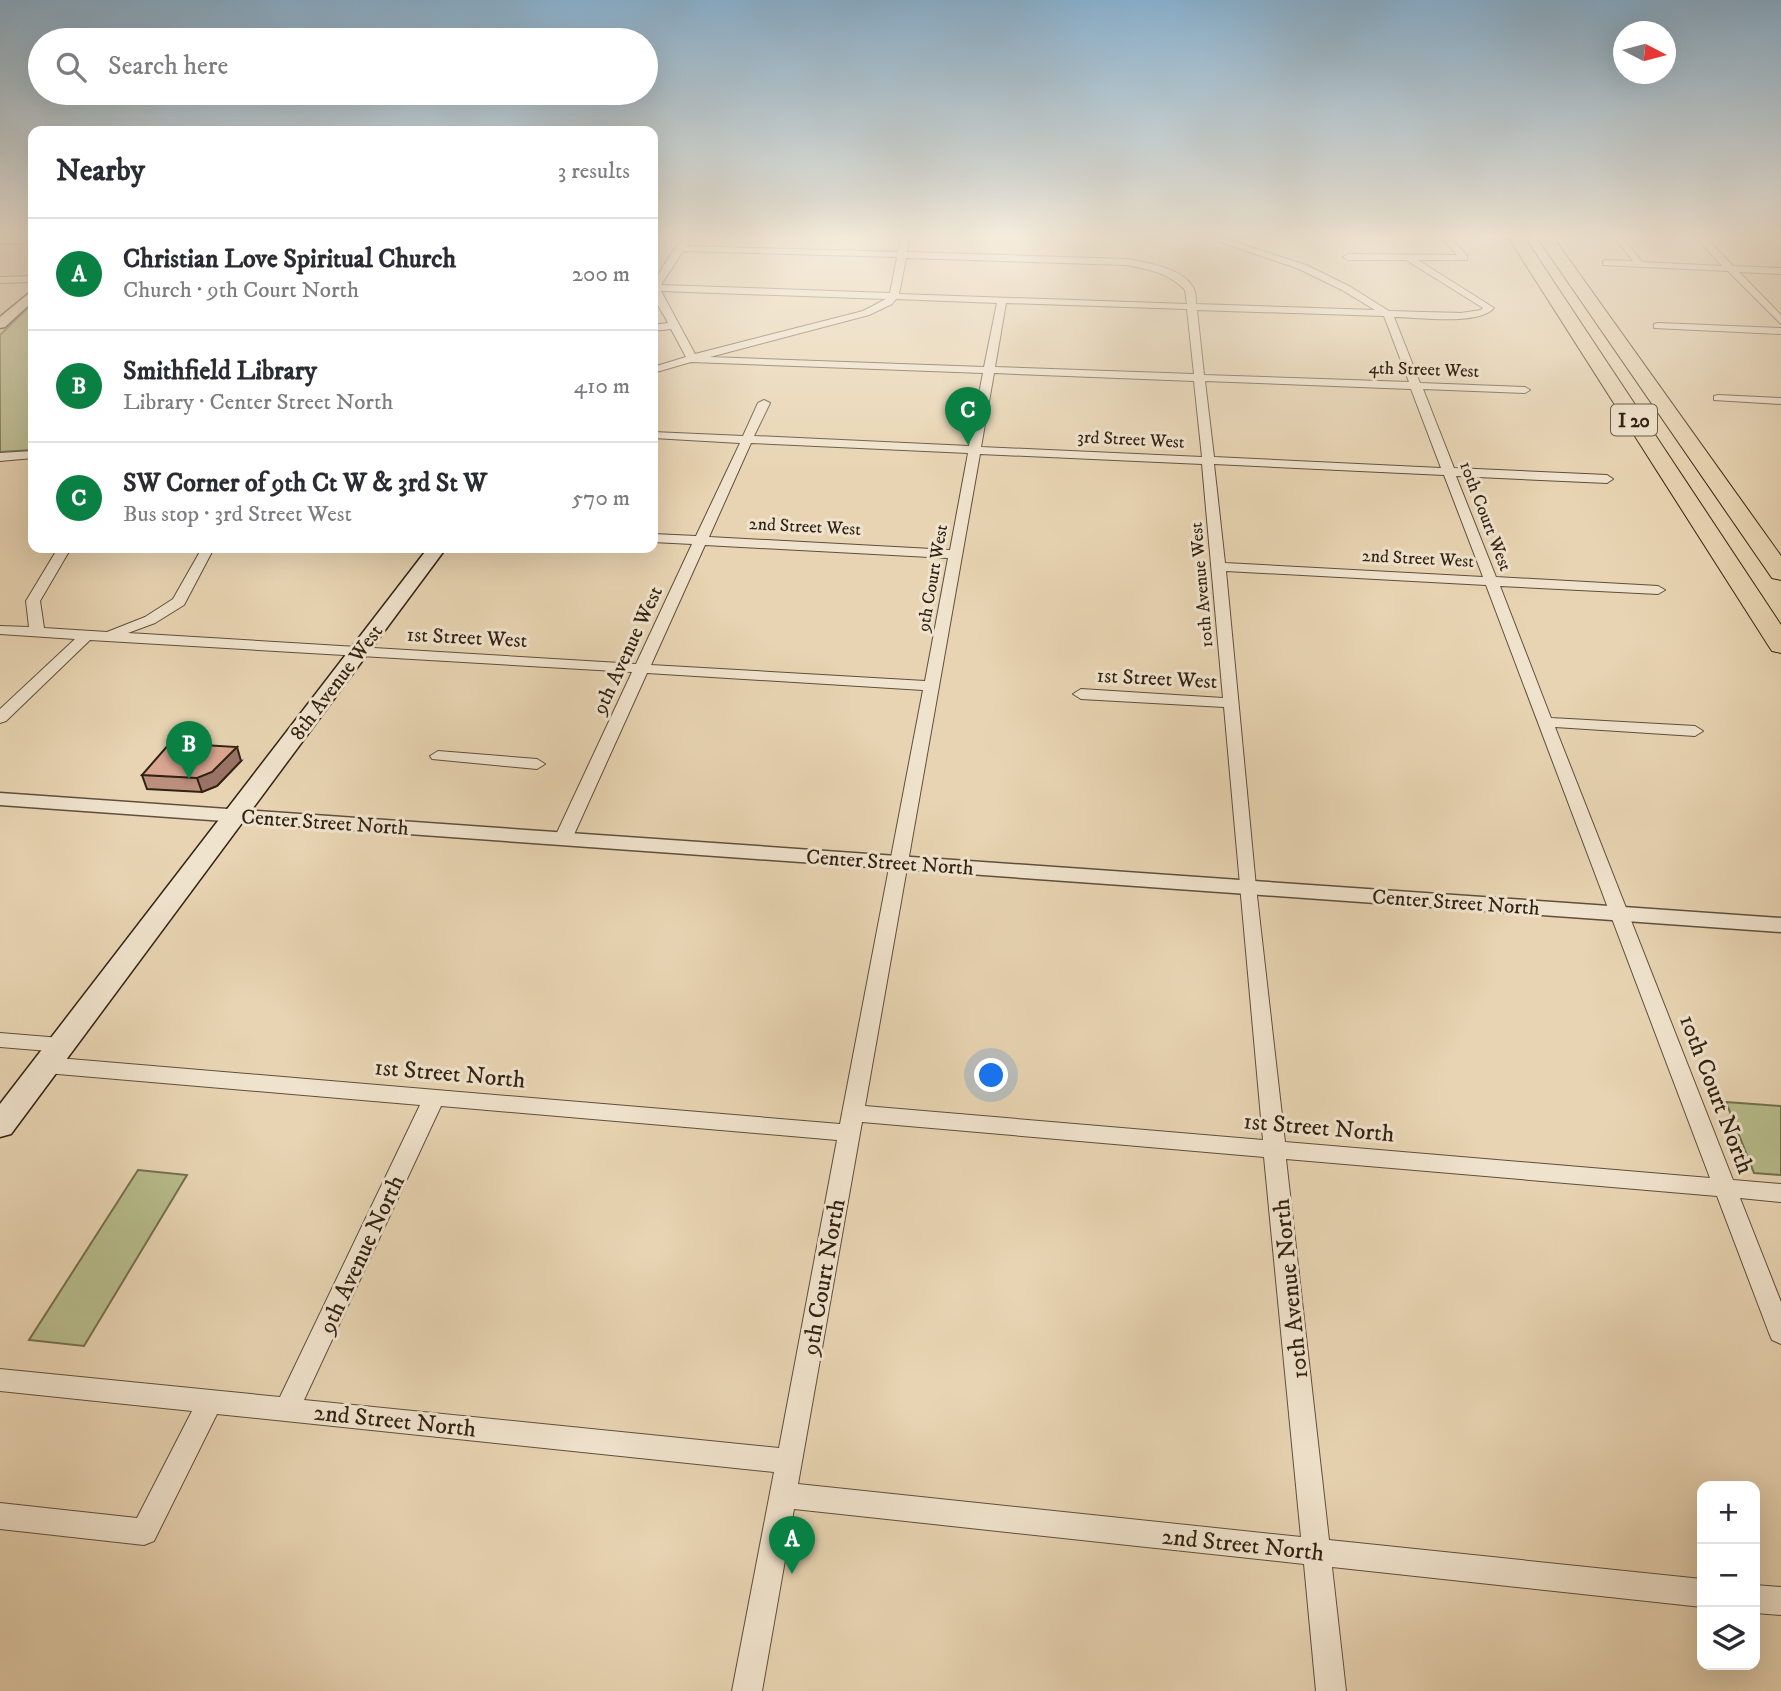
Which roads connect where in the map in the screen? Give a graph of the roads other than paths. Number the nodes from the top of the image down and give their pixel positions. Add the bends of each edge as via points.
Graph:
1 (668, 316) edge
2 (854, 316) edge
3 (999, 316) edge
4 (1194, 316) edge
5 (1389, 316) edge
6 (1440, 316) edge
7 (1473, 316) edge
8 (1568, 316) edge
9 (1601, 316) edge
10 (673, 326) junction
11 (1658, 326) dead end
12 (658, 328) edge
13 (1781, 331) edge
14 (692, 359) junction
15 (658, 369) edge
16 (989, 370) junction
17 (1199, 378) junction
18 (1416, 386) junction
19 (1525, 390) dead end
20 (1718, 398) dead end
21 (1781, 401) edge
22 (764, 403) dead end
23 (658, 435) edge
24 (748, 439) junction
25 (975, 450) junction
26 (28, 455) edge
27 (0, 457) edge
28 (1208, 460) junction
29 (1450, 472) junction
30 (1607, 479) dead end
31 (658, 538) edge
32 (702, 540) junction
33 (61, 553) edge
34 (205, 553) edge
35 (433, 553) edge
36 (956, 554) junction
37 (1219, 567) junction
38 (1781, 573) edge
39 (1493, 582) junction
40 (1658, 590) dead end
41 (0, 630) edge
42 (37, 632) junction
43 (86, 635) junction
44 (106, 636) junction
45 (1781, 645) edge
46 (359, 651) junction
47 (643, 668) junction
48 (932, 686) junction
49 (1081, 694) dead end
50 (1231, 704) junction
51 (0, 718) edge
52 (1547, 722) junction
53 (1695, 731) dead end
54 (438, 757) dead end
55 (537, 764) dead end
56 (0, 799) edge
57 (234, 816) junction
58 (563, 839) junction
59 (899, 863) junction
60 (1247, 887) junction
61 (1620, 914) junction
62 (1781, 925) edge
63 (0, 1040) edge
64 (54, 1055) junction
65 (435, 1098) junction
66 (851, 1123) junction
67 (0, 1126) edge
68 (1276, 1150) junction
69 (1726, 1188) junction
70 (1781, 1193) edge
71 (1781, 1333) edge
72 (0, 1380) edge
73 (210, 1402) junction
74 (287, 1409) junction
75 (790, 1461) junction
76 (783, 1495) junction
77 (0, 1516) edge
78 (1317, 1551) junction
79 (1697, 1592) edge
80 (1760, 1599) edge
81 (1781, 1601) edge
82 (747, 1691) edge
83 (1331, 1691) edge

1 - 10 street
2 - 14 street
3 - 16 street, 9th Court West
4 - 17 street, 10th Avenue West
5 - 18 street, 10th Court West
6 - 7 street
8 - 45 highway, I 20
9 - 38 highway, I 20
10 - 12 street
10 - 14 street
11 - 13 street
14 - 15 street
14 - 16 street, 4th Street West
16 - 17 street, 4th Street West
16 - 25 street, 9th Court West
17 - 18 street, 4th Street West
17 - 28 street, 10th Avenue West
18 - 19 street, 4th Street West
18 - 29 street, 10th Court West
20 - 21 street
22 - 24 street, 9th Avenue West
23 - 24 street, 3rd Street West
24 - 25 street, 3rd Street West
24 - 32 street, 9th Avenue West
25 - 28 street, 3rd Street West
25 - 36 street, 9th Court West
26 - 27 street
28 - 29 street, 3rd Street West
28 - 37 street, 10th Avenue West
29 - 30 street, 3rd Street West
29 - 39 street, 10th Court West
31 - 32 street, 2nd Street West
32 - 36 street, 2nd Street West
32 - 47 street, 9th Avenue West
33 - 42 street via 33,601
34 - 44 street via 179,602 150,620
35 - 46 main road, 8th Avenue West
36 - 48 street, 9th Court West
37 - 39 street, 2nd Street West
37 - 50 street, 10th Avenue West
39 - 40 street, 2nd Street West
39 - 52 street, 10th Court West
41 - 42 street, 1st Street West
42 - 43 street, 1st Street West
43 - 44 street, 1st Street West
43 - 51 street
44 - 46 street, 1st Street West
46 - 47 street, 1st Street West
46 - 57 main road, 8th Avenue West
47 - 48 street, 1st Street West
47 - 58 street, 9th Avenue West
48 - 59 street, 9th Court West
49 - 50 street, 1st Street West
50 - 60 street, 10th Avenue West
52 - 53 street
52 - 61 street, 10th Court West
54 - 55 street
56 - 57 street, Center Street North
57 - 58 street, Center Street North
57 - 64 main road, 8th Avenue West
58 - 59 street, Center Street North
59 - 60 street, Center Street North
59 - 66 street, 9th Court North
60 - 61 street, Center Street North
60 - 68 street, 10th Avenue North
61 - 62 street, Center Street North
61 - 69 street, 10th Court North
63 - 64 street, 1st Street North
64 - 65 street, 1st Street North
64 - 67 main road, 8th Avenue West
65 - 66 street, 1st Street North
65 - 74 street, 9th Avenue North
66 - 68 street, 1st Street North
66 - 75 street, 9th Court North
68 - 69 street, 1st Street North
68 - 78 street, 10th Avenue North
69 - 70 street, 1st Street North
69 - 71 street, 10th Court North
72 - 73 street, 2nd Street North
73 - 74 street, 2nd Street North
73 - 77 street via 144,1532
74 - 75 street, 2nd Street North
75 - 76 street, 9th Court North
76 - 78 street, 2nd Street North
76 - 82 street, 9th Court North
78 - 79 street, 2nd Street North
78 - 83 street, 10th Avenue North
80 - 81 street

